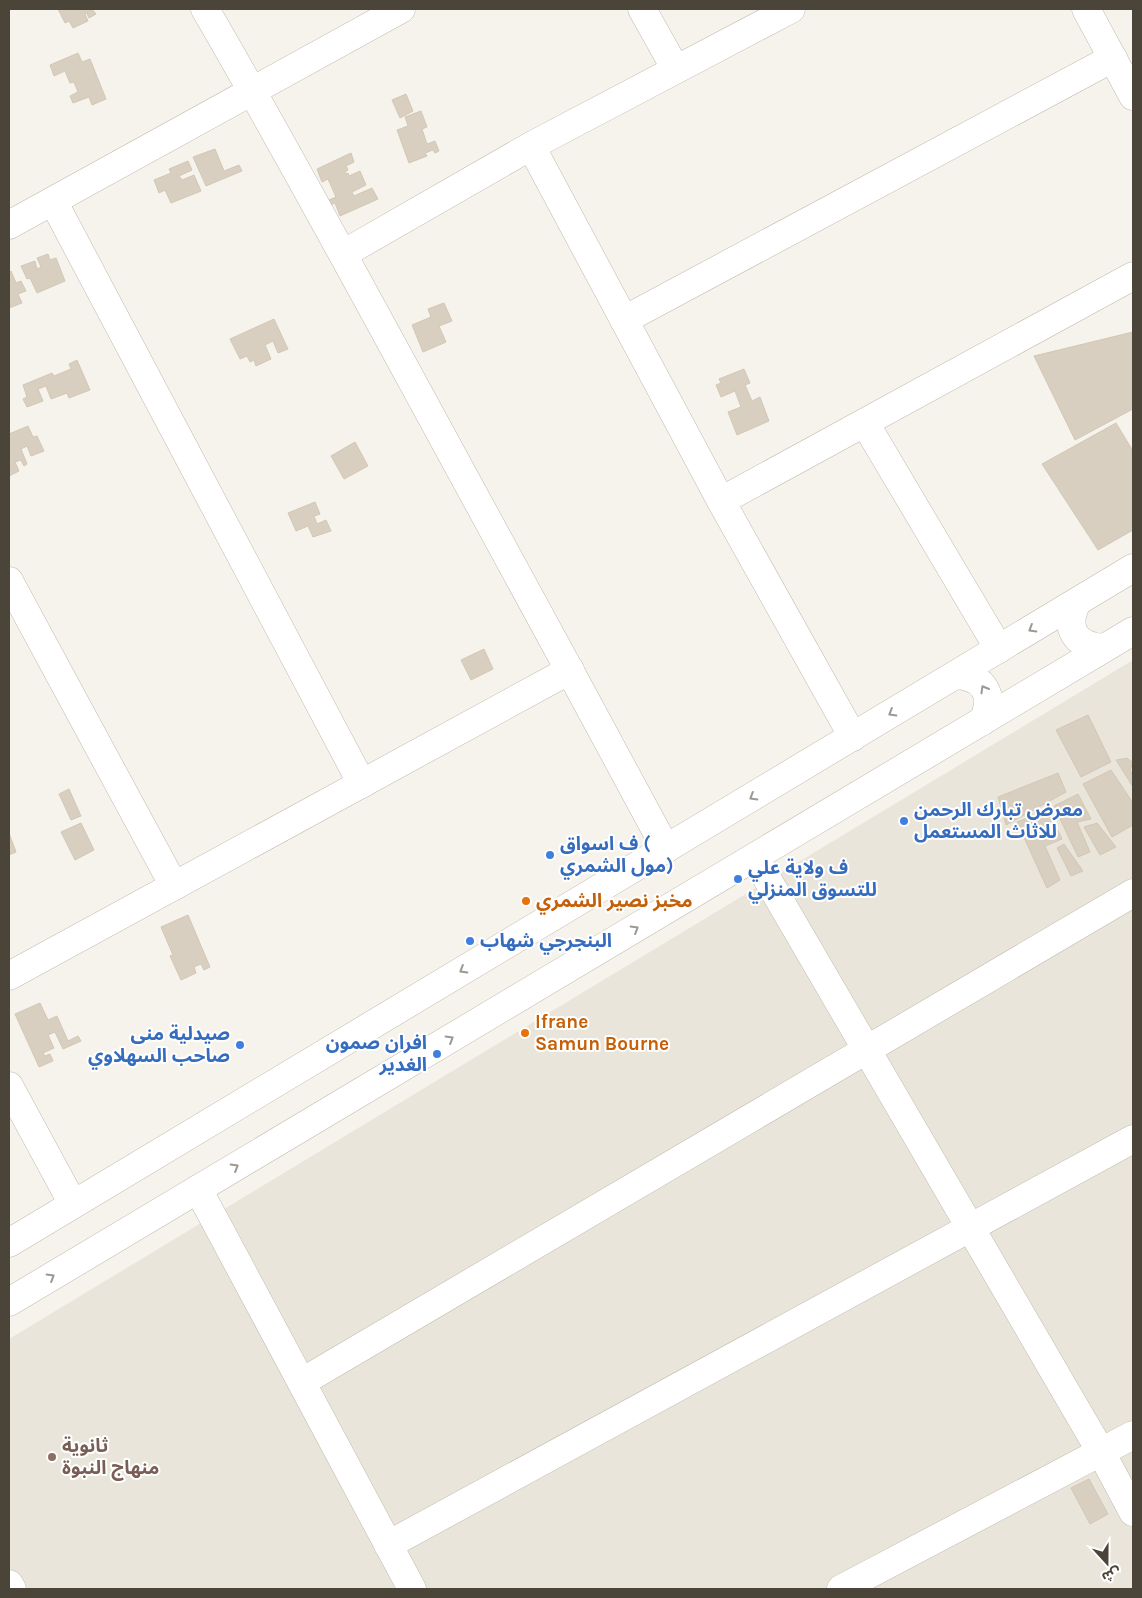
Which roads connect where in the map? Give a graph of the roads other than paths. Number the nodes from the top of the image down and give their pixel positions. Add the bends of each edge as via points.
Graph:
1 (205, 9) edge
2 (401, 9) edge
3 (642, 9) edge
4 (790, 9) edge
5 (1086, 9) edge
6 (1113, 58) junction
7 (676, 68) junction
8 (252, 90) junction
9 (1133, 96) edge
10 (531, 146) junction
11 (53, 201) junction
12 (9, 225) edge
13 (342, 254) junction
14 (1133, 276) edge
15 (624, 320) junction
16 (865, 423) junction
17 (721, 501) junction
18 (1133, 568) edge
19 (9, 581) edge
20 (1077, 602) junction
21 (1133, 631) edge
22 (1103, 648) junction
23 (999, 649) junction
24 (570, 670) junction
25 (956, 675) junction
26 (983, 721) junction
27 (853, 737) junction
28 (362, 784) junction
29 (666, 848) junction
30 (755, 858) junction
31 (174, 886) junction
32 (1133, 893) edge
33 (9, 976) edge
34 (867, 1049) junction
35 (9, 1086) edge
36 (1133, 1139) edge
37 (198, 1189) junction
38 (73, 1204) junction
39 (971, 1228) junction
40 (9, 1243) edge
41 (9, 1302) edge
42 (302, 1382) junction
43 (1133, 1435) edge
44 (1101, 1452) junction
45 (1133, 1512) edge
46 (388, 1545) junction
47 (9, 1584) edge
48 (12, 1589) edge
49 (412, 1589) edge
50 (842, 1589) edge

1 - 8 street
2 - 8 street
3 - 7 street
4 - 7 street
5 - 6 street
6 - 9 street
6 - 15 street
7 - 10 street
8 - 11 street
8 - 13 street
10 - 13 street
10 - 15 street
11 - 12 street
11 - 28 street
13 - 24 street
14 - 16 street
15 - 17 street
16 - 17 street
16 - 23 street
17 - 27 street
18 - 20 street
19 - 31 street
20 - 22 street via 1071,614 1071,628 1078,640 1089,647
20 -> 23 street
21 - 22 street
22 - 26 street
23 - 25 street
24 - 28 street
24 - 29 street
26 -> 25 street via 989,708 988,695 982,683 970,676
25 -> 27 street
26 - 30 street
27 -> 29 street
28 - 31 street
29 -> 38 street
30 - 34 street
37 -> 30 street
31 - 33 street
32 - 34 street
34 - 39 street
34 - 42 street
35 - 38 street
36 - 39 street
41 -> 37 street
37 - 42 street
38 - 40 street
39 - 44 street
39 - 46 street
42 - 46 street
43 - 44 street
44 - 45 street
44 - 50 street
46 - 49 street
47 - 48 street

